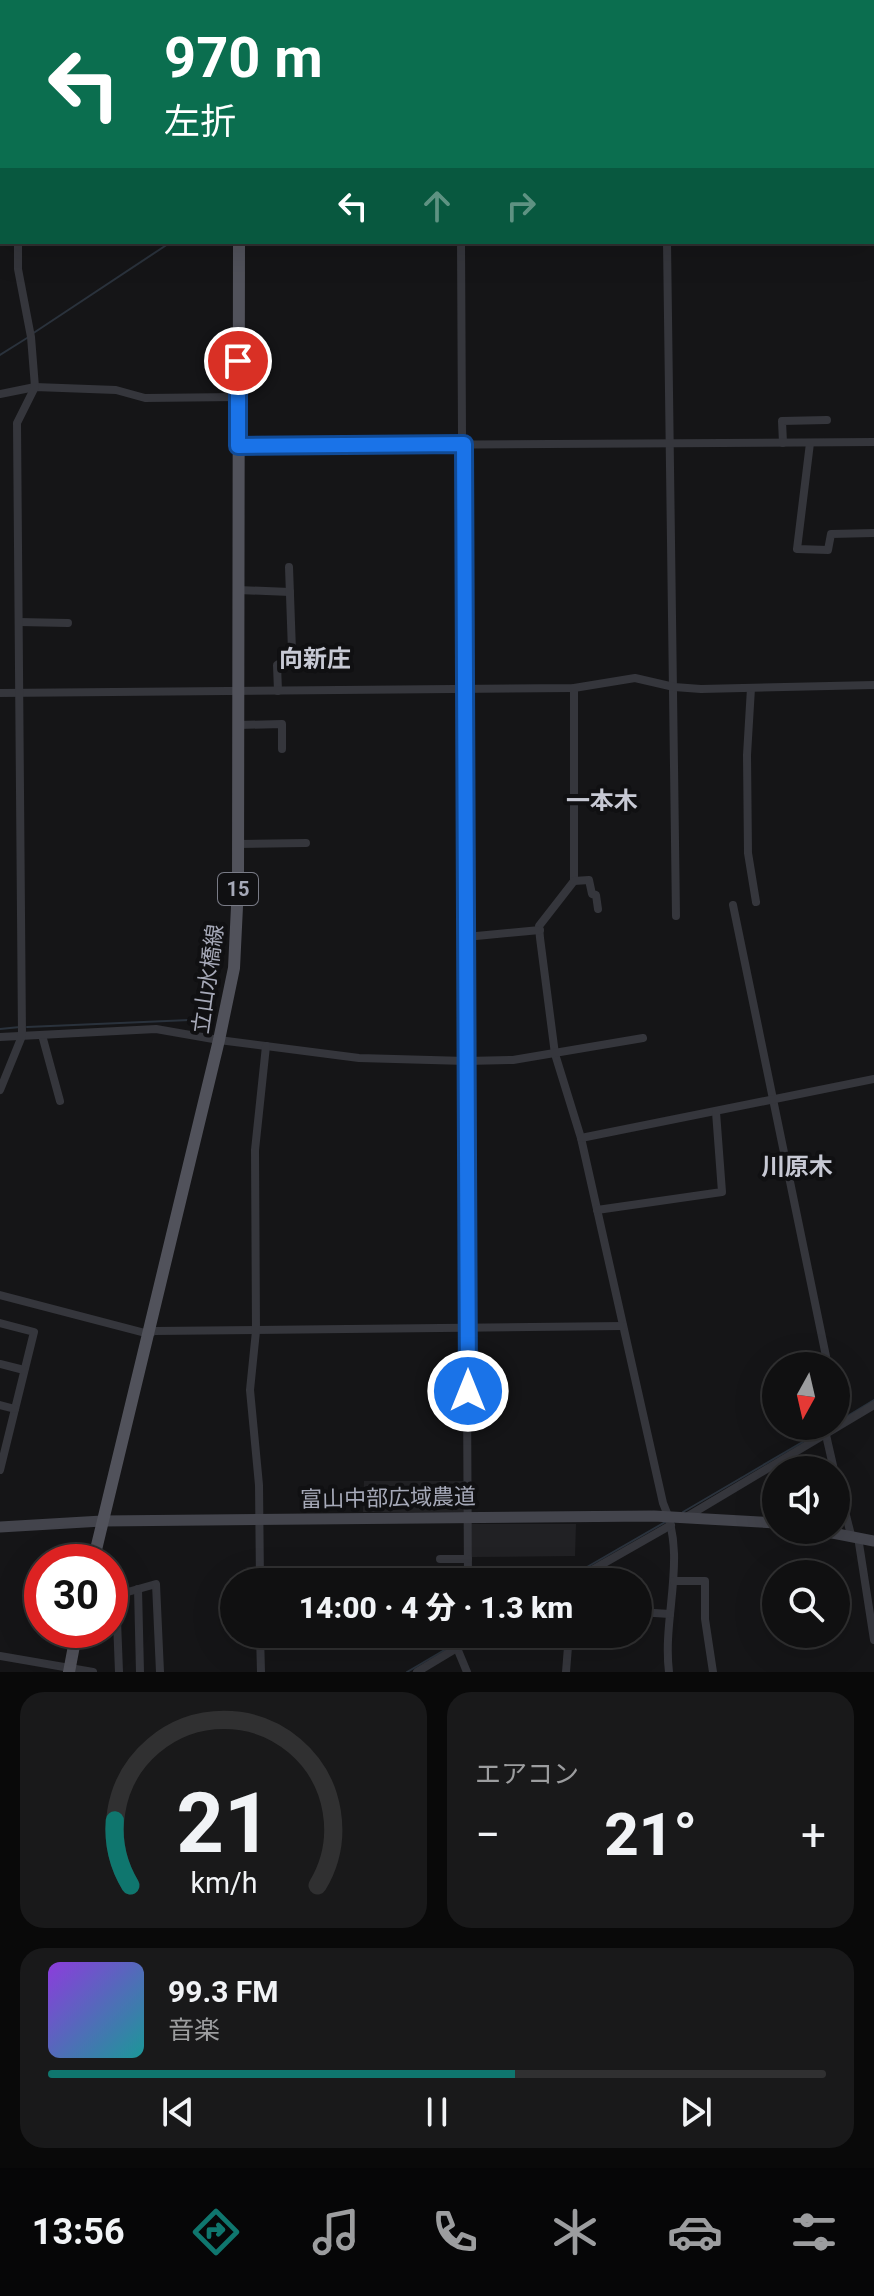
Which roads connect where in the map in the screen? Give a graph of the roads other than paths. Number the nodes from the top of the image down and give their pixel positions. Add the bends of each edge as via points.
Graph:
1 (18, 244) edge
2 (239, 244) edge
3 (461, 244) edge
4 (667, 244) edge
5 (35, 387) junction
6 (0, 394) edge
7 (238, 397) junction
8 (827, 420) dead end
9 (874, 442) edge
10 (671, 443) junction
11 (783, 443) junction
12 (810, 443) junction
13 (464, 444) junction
14 (238, 446) junction
15 (874, 533) edge
16 (289, 567) dead end
17 (238, 590) junction
18 (290, 592) junction
19 (19, 622) junction
20 (68, 623) dead end
21 (874, 685) edge
22 (674, 687) junction
23 (465, 688) junction
24 (574, 688) junction
25 (751, 688) junction
26 (278, 691) junction
27 (20, 692) junction
28 (237, 692) junction
29 (0, 693) edge
30 (238, 725) junction
31 (282, 749) dead end
32 (306, 843) dead end
33 (238, 844) junction
34 (574, 881) junction
35 (756, 902) dead end
36 (733, 905) dead end
37 (598, 909) dead end
38 (676, 916) dead end
39 (540, 930) junction
40 (466, 937) junction
41 (42, 1035) junction
42 (22, 1036) junction
43 (0, 1037) edge
44 (643, 1038) dead end
45 (219, 1040) junction
46 (266, 1046) junction
47 (555, 1054) junction
48 (466, 1061) junction
49 (874, 1079) edge
50 (0, 1090) edge
51 (773, 1100) junction
52 (60, 1101) dead end
53 (716, 1112) junction
54 (581, 1138) junction
55 (597, 1210) junction
56 (0, 1295) edge
57 (0, 1323) edge
58 (623, 1326) junction
59 (468, 1328) junction
60 (256, 1331) junction
61 (149, 1334) junction
62 (825, 1352) edge
63 (0, 1364) edge
64 (24, 1370) junction
65 (0, 1405) edge
66 (874, 1405) edge
67 (15, 1409) junction
68 (850, 1416) edge
69 (817, 1440) edge
70 (3, 1447) edge
71 (0, 1470) edge
72 (688, 1516) junction
73 (468, 1517) junction
74 (258, 1520) junction
75 (670, 1520) junction
76 (102, 1521) junction
77 (762, 1522) edge
78 (850, 1523) edge
79 (0, 1527) edge
80 (850, 1535) edge
81 (854, 1536) junction
82 (874, 1541) edge
83 (97, 1544) edge
84 (440, 1559) dead end
85 (468, 1559) junction
86 (260, 1568) edge
87 (468, 1568) edge
88 (594, 1568) edge
89 (674, 1581) junction
90 (138, 1589) junction
91 (128, 1592) edge
92 (652, 1613) edge
93 (670, 1614) junction
94 (874, 1640) edge
95 (73, 1648) edge
96 (117, 1648) edge
97 (260, 1648) edge
98 (457, 1648) joint
99 (568, 1648) edge
100 (0, 1656) edge
101 (31, 1667) edge
102 (69, 1670) edge
103 (93, 1672) edge
104 (119, 1672) edge
105 (140, 1672) edge
106 (160, 1672) edge
107 (261, 1672) edge
108 (417, 1672) edge
109 (467, 1672) edge
110 (566, 1672) edge
111 (669, 1672) edge
112 (713, 1672) edge

1 - 5 street
2 - 7 main road, 立山水橋線 / 15
3 - 13 street
4 - 10 street
5 - 6 street
5 - 7 street via 116,390 145,398
5 - 19 street via 17,423
7 - 14 main road, 立山水橋線 / 15
8 - 11 street via 782,421
9 - 12 street
10 - 11 street
10 - 13 street
10 - 22 street
11 - 12 street
12 - 15 street via 797,549 828,550 831,534
13 - 14 street
13 - 23 street
14 - 17 main road, 立山水橋線 / 15
16 - 18 street
17 - 18 street
17 - 28 main road, 立山水橋線 / 15
18 - 26 street via 292,651 277,665
19 - 20 street
19 - 27 street
21 - 25 street
22 - 24 street via 635,678
22 - 25 street
22 - 38 street
23 - 24 street
23 - 26 street
23 - 40 street
24 - 34 street
25 - 35 street via 748,853
26 - 28 street
27 - 28 street
27 - 29 street
27 - 42 street
28 - 30 main road, 立山水橋線 / 15
30 - 31 street via 282,724
30 - 33 main road, 立山水橋線 / 15
32 - 33 street
33 - 45 main road, 立山水橋線 / 15 via 234,968
34 - 37 street via 589,880
34 - 39 street
36 - 51 street
39 - 40 street
39 - 47 street
40 - 48 street
41 - 42 street
41 - 45 street via 156,1029
41 - 52 street
42 - 43 street
42 - 50 street
44 - 47 street
45 - 46 street
45 - 61 main road, 立山水橋線 / 15
46 - 48 street via 359,1058
46 - 60 street via 255,1150
47 - 48 street
47 - 54 street
48 - 59 street
49 - 51 street
51 - 53 street
51 - 62 street
53 - 54 street
53 - 55 street via 722,1192
54 - 55 street
55 - 58 street
56 - 61 street
57 - 64 street via 34,1332
58 - 59 street
58 - 75 street
59 - 60 street
59 - 73 street
60 - 61 street
60 - 74 street via 250,1390
61 - 76 main road, 立山水橋線 / 15
63 - 64 street
64 - 67 street
65 - 67 street
66 - 68 street
67 - 70 street
69 - 72 street
70 - 71 street
72 - 75 street, 富山中部広域農道
72 - 77 street, 富山中部広域農道
73 - 74 street, 富山中部広域農道
73 - 75 street, 富山中部広域農道
73 - 85 street
74 - 76 street, 富山中部広域農道
74 - 86 street
75 - 88 street
75 - 89 street
76 - 79 street, 富山中部広域農道
76 - 83 main road, 立山水橋線 / 15
78 - 81 street
80 - 81 street
81 - 82 street
81 - 94 street
84 - 85 street
85 - 87 street
89 - 93 street
89 - 112 street via 705,1581
90 - 91 street
90 - 105 street
90 - 106 street via 156,1584
92 - 93 street
93 - 111 street
95 - 102 main road
96 - 104 street
97 - 107 street
98 - 108 street
98 - 109 street
99 - 110 street
100 - 101 street
101 - 102 street
102 - 103 street

